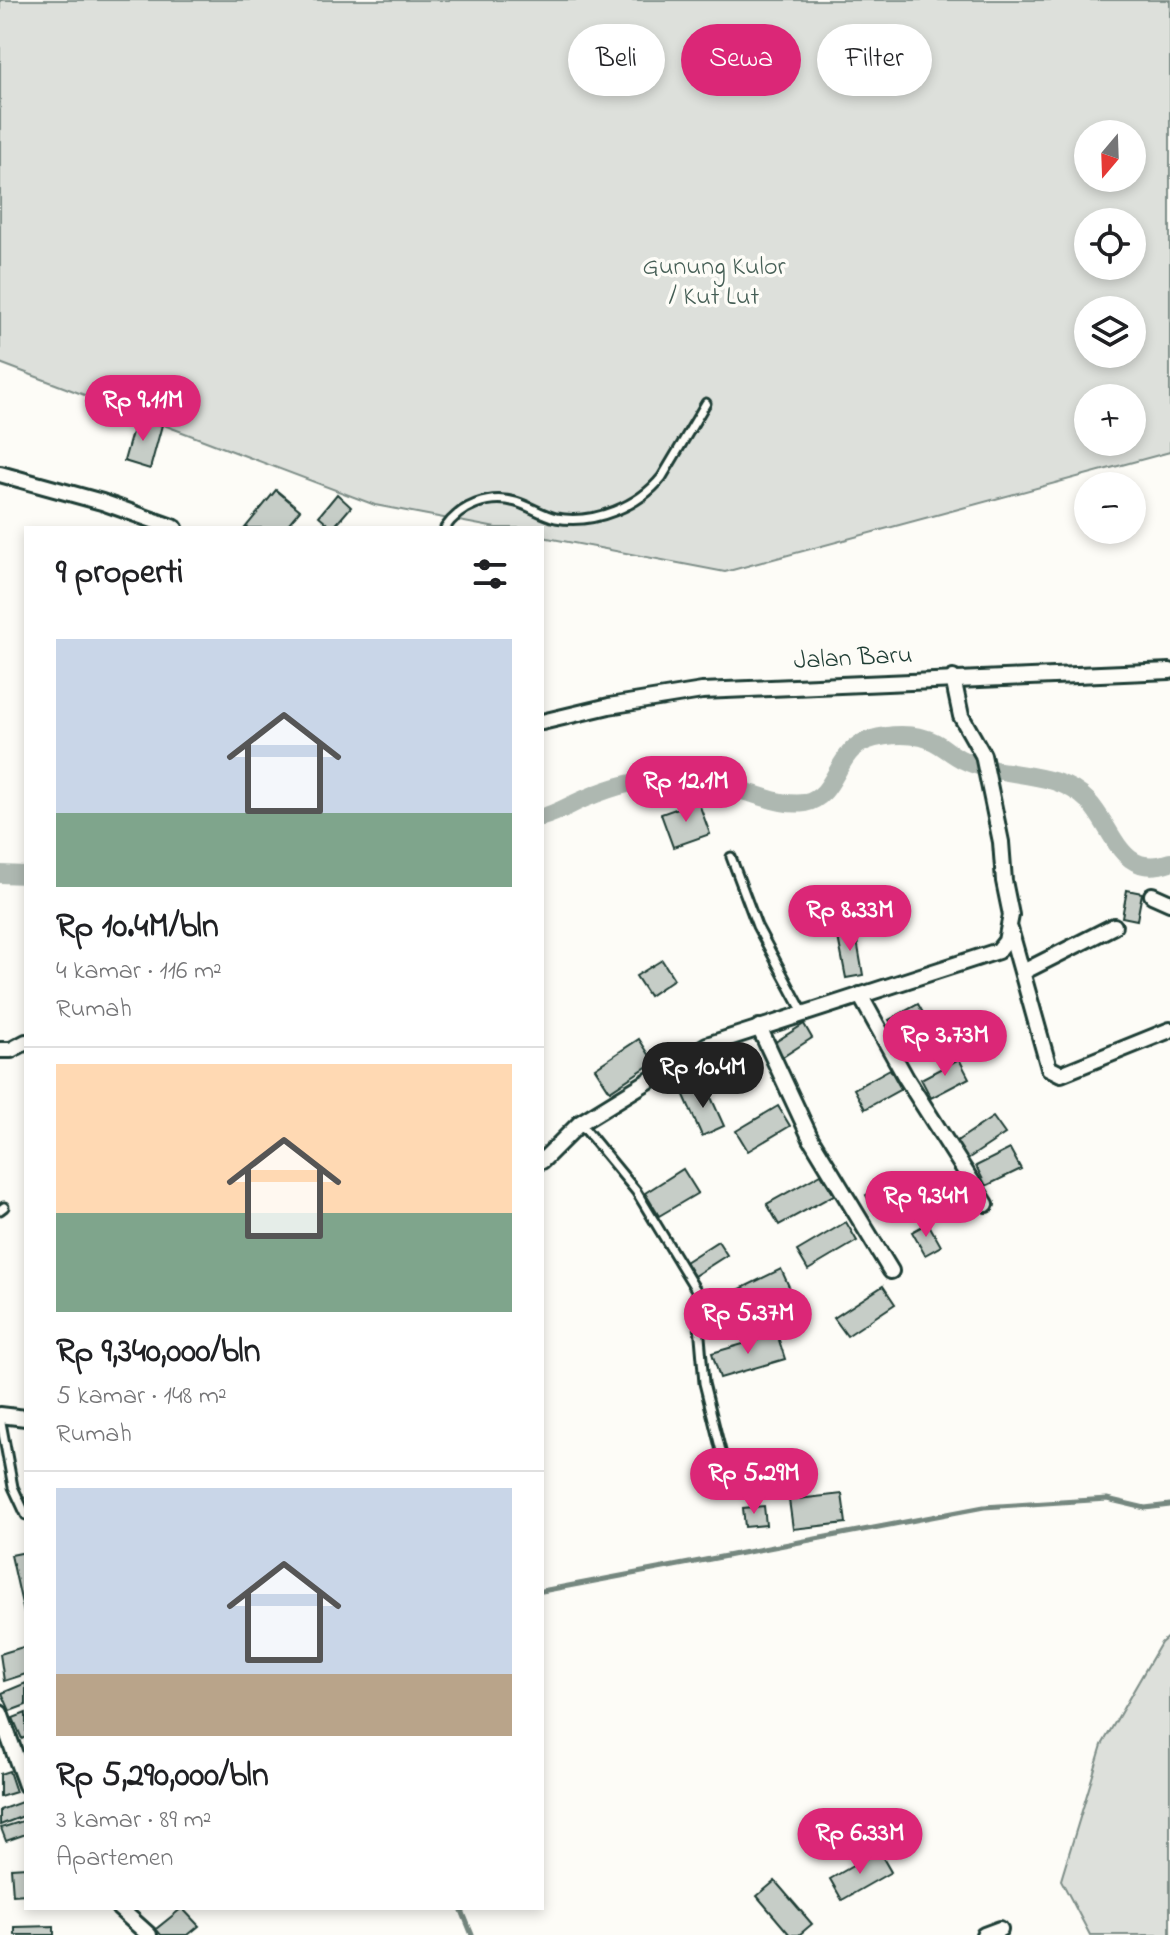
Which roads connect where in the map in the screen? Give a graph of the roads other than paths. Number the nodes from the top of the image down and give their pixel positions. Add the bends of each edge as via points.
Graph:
1 (706, 403) dead end
2 (0, 474) edge
3 (140, 522) edge
4 (163, 526) edge
5 (447, 526) edge
6 (1170, 671) edge
7 (953, 678) junction
8 (544, 722) edge
9 (731, 857) dead end
10 (1152, 895) dead end
11 (1170, 903) edge
12 (1114, 926) dead end
13 (1010, 929) junction
14 (1023, 972) junction
15 (860, 995) junction
16 (804, 1014) junction
17 (759, 1027) junction
18 (1170, 1030) edge
19 (24, 1043) edge
20 (0, 1050) edge
21 (580, 1123) junction
22 (544, 1159) edge
23 (986, 1204) dead end
24 (891, 1271) dead end
25 (0, 1416) edge
26 (24, 1418) edge
27 (724, 1463) dead end
28 (24, 1511) edge
29 (0, 1713) edge
30 (24, 1779) edge
31 (121, 1910) edge
32 (1000, 1929) dead end
33 (149, 1935) edge
34 (984, 1935) edge

1 - 5 lane via 654,488 631,505 571,519 495,500 465,507
2 - 3 street
3 - 4 street
6 - 7 street, Jalan Baru
7 - 8 street, Jalan Baru via 702,691
7 - 13 street via 961,716 989,777
9 - 16 lane via 757,926
10 - 11 street
12 - 14 street
13 - 14 street
13 - 15 street via 998,951
14 - 18 street via 1054,1073
15 - 16 street
15 - 23 street
16 - 17 street
17 - 21 street via 707,1045
17 - 24 street via 811,1139
19 - 20 street
21 - 22 street
21 - 27 lane via 631,1183 696,1290 704,1383
25 - 26 street
25 - 28 lane via 13,1487
29 - 30 street
31 - 33 street
32 - 34 street

